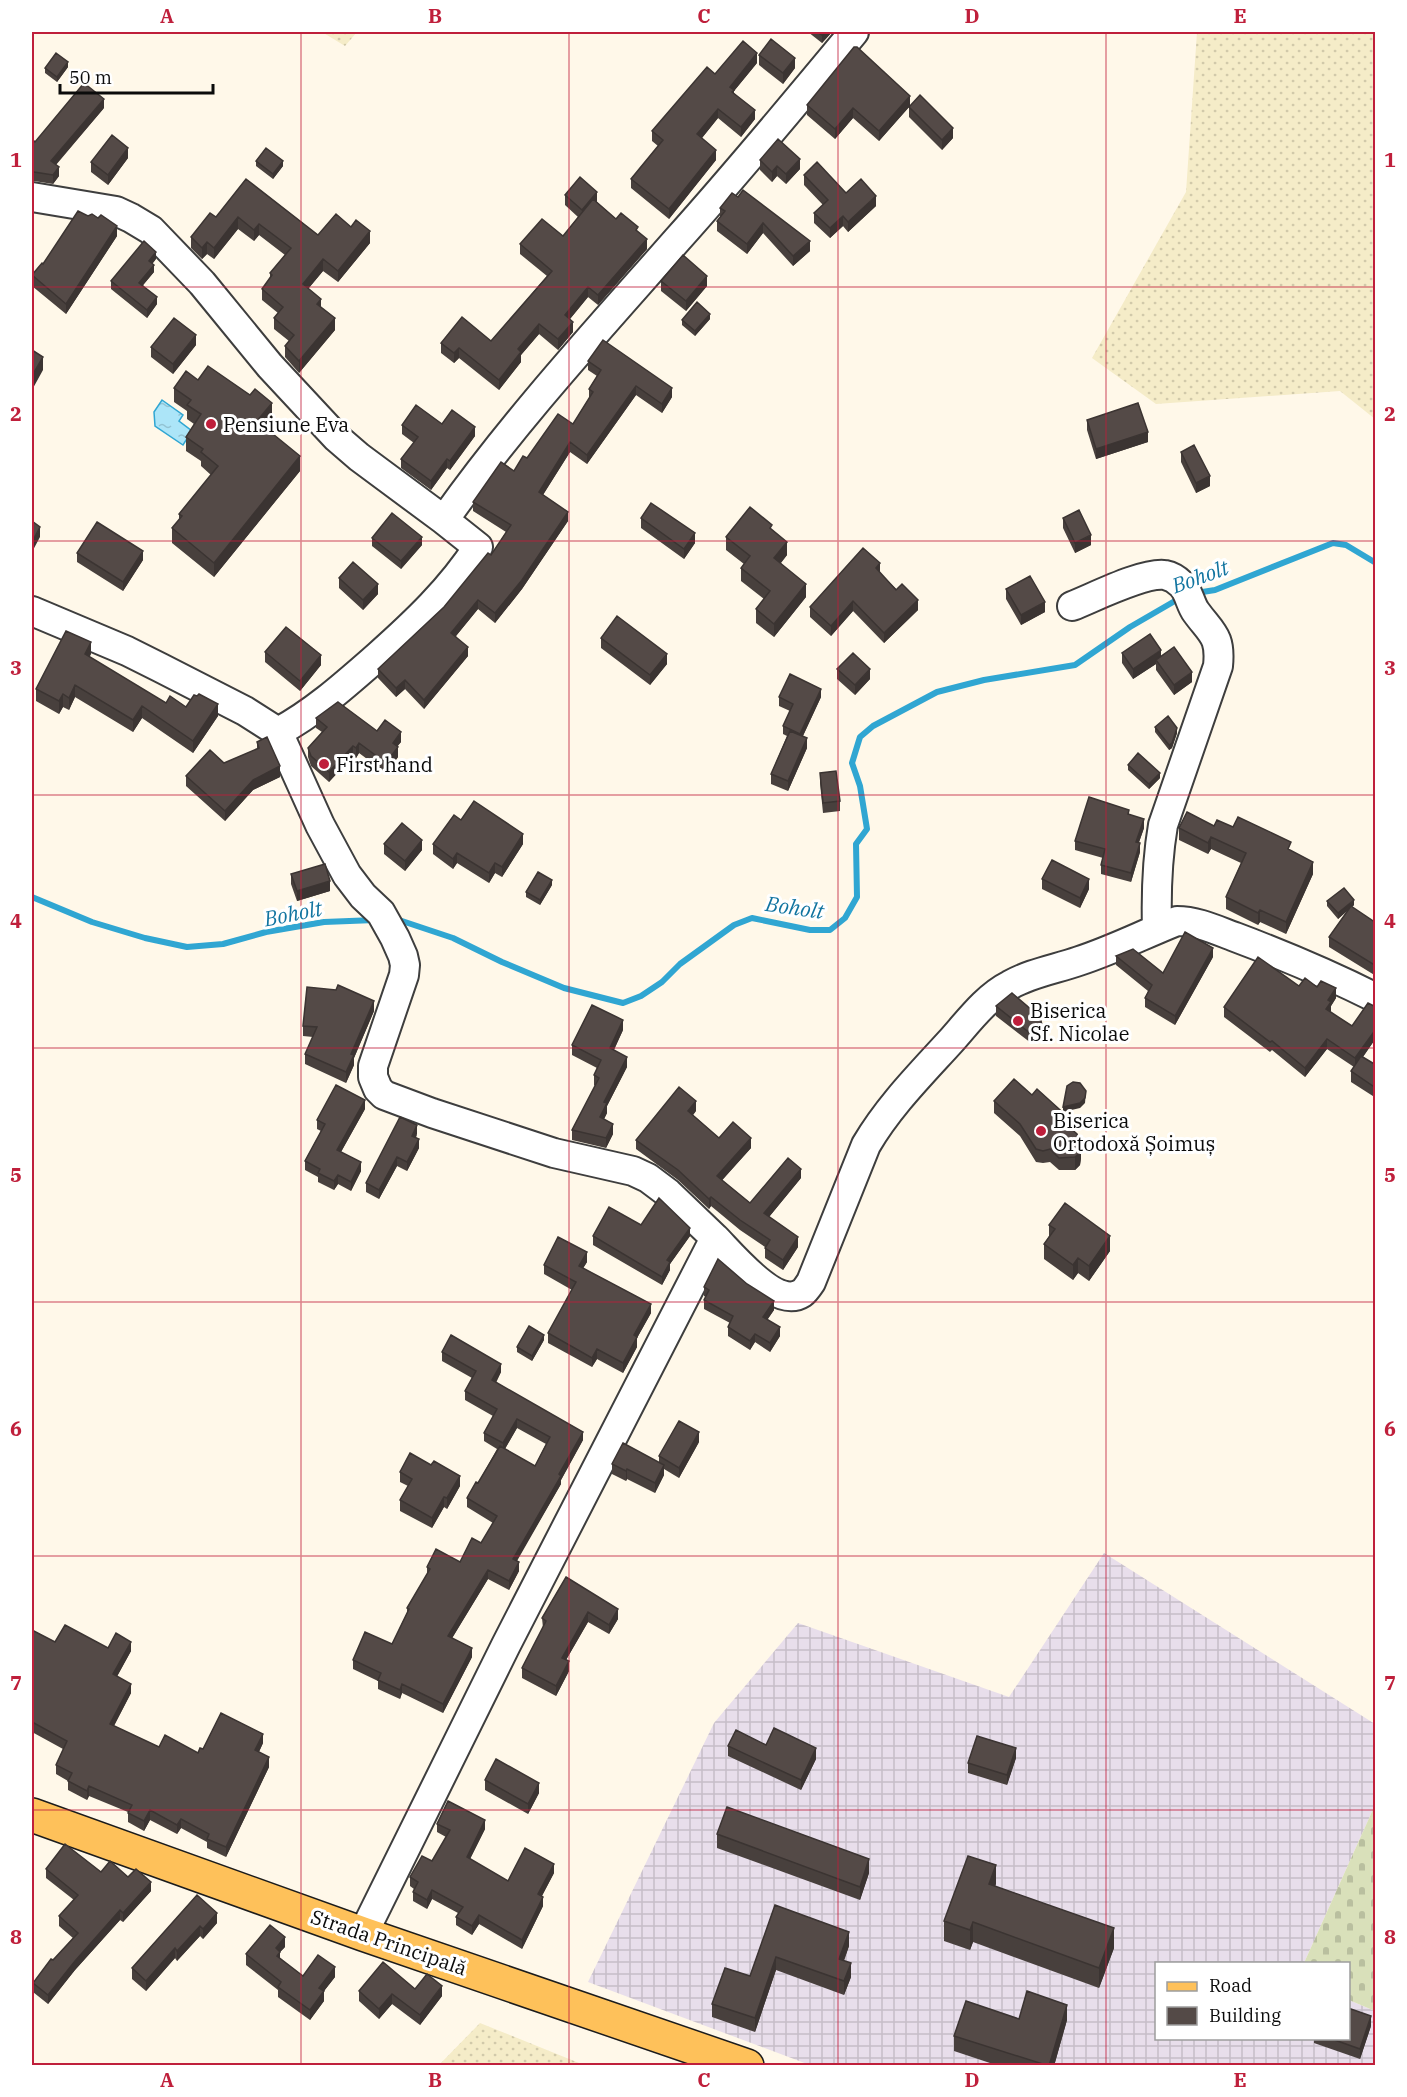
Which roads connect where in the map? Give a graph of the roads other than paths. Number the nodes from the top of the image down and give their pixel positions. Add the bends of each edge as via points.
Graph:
1 (854, 32) edge
2 (32, 197) edge
3 (444, 520) junction
4 (1072, 606) dead end
5 (32, 611) edge
6 (278, 732) junction
7 (1157, 929) junction
8 (1376, 998) edge
9 (715, 1238) junction
10 (32, 1815) edge
11 (363, 1934) junction
12 (747, 2066) edge

1 - 3 street via 492,455
2 - 3 street via 116,211 151,230 337,438
3 - 6 street via 478,547 466,566 434,603 351,680 306,717
4 - 7 street via 1139,579 1164,575 1174,579 1187,594 1195,611 1215,634 1218,666 1162,825
5 - 6 street via 127,651
6 - 9 street via 347,875 381,913 404,956 404,975 372,1066 378,1089 384,1095 432,1113 554,1153 633,1171 668,1193
7 - 8 street via 1177,921 1201,925
7 - 9 street via 1115,949 1009,985 976,1014 876,1128 811,1282 802,1293 782,1296 773,1292
9 - 11 street
10 - 11 main road, Strada Principală
11 - 12 main road, Strada Principală

